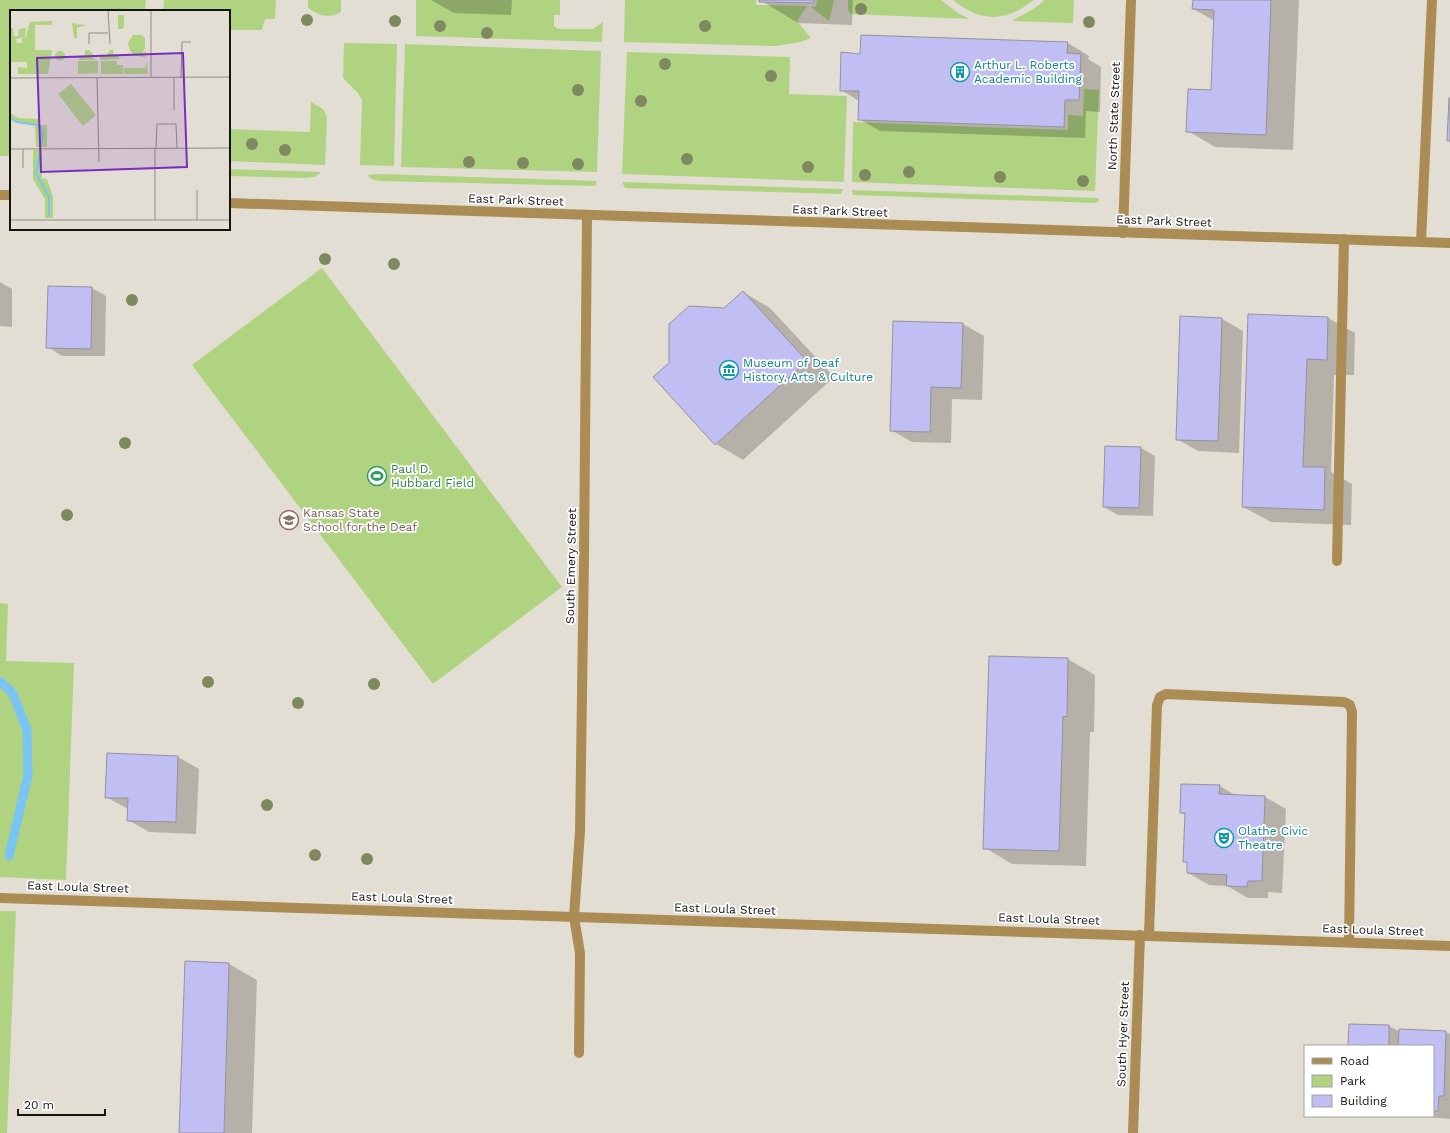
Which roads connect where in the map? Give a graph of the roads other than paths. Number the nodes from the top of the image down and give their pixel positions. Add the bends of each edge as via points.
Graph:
1 (1131, 0) edge
2 (1432, 0) edge
3 (230, 203) edge
4 (587, 215) junction
5 (1123, 233) junction
6 (1344, 239) junction
7 (1421, 242) junction
8 (1450, 243) edge
9 (1337, 561) dead end
10 (0, 898) edge
11 (574, 917) junction
12 (1144, 935) junction
13 (1349, 942) junction
14 (1450, 946) edge
15 (579, 1053) dead end
16 (1133, 1133) edge

1 - 5 street, North State Street
2 - 7 street
3 - 4 street, East Park Street
4 - 5 street, East Park Street
4 - 11 street, South Emery Street via 580,815
5 - 6 street, East Park Street
6 - 7 street, East Park Street
6 - 9 street
7 - 8 street, East Park Street
10 - 11 street, East Loula Street
11 - 12 street, East Loula Street
11 - 15 street, South Emery Street via 580,953
12 - 13 street, East Loula Street
12 - 13 street, South Hyer Street via 1157,705 1160,698 1166,694 1344,702 1350,705 1352,755
12 - 16 street, South Hyer Street
13 - 14 street, East Loula Street

